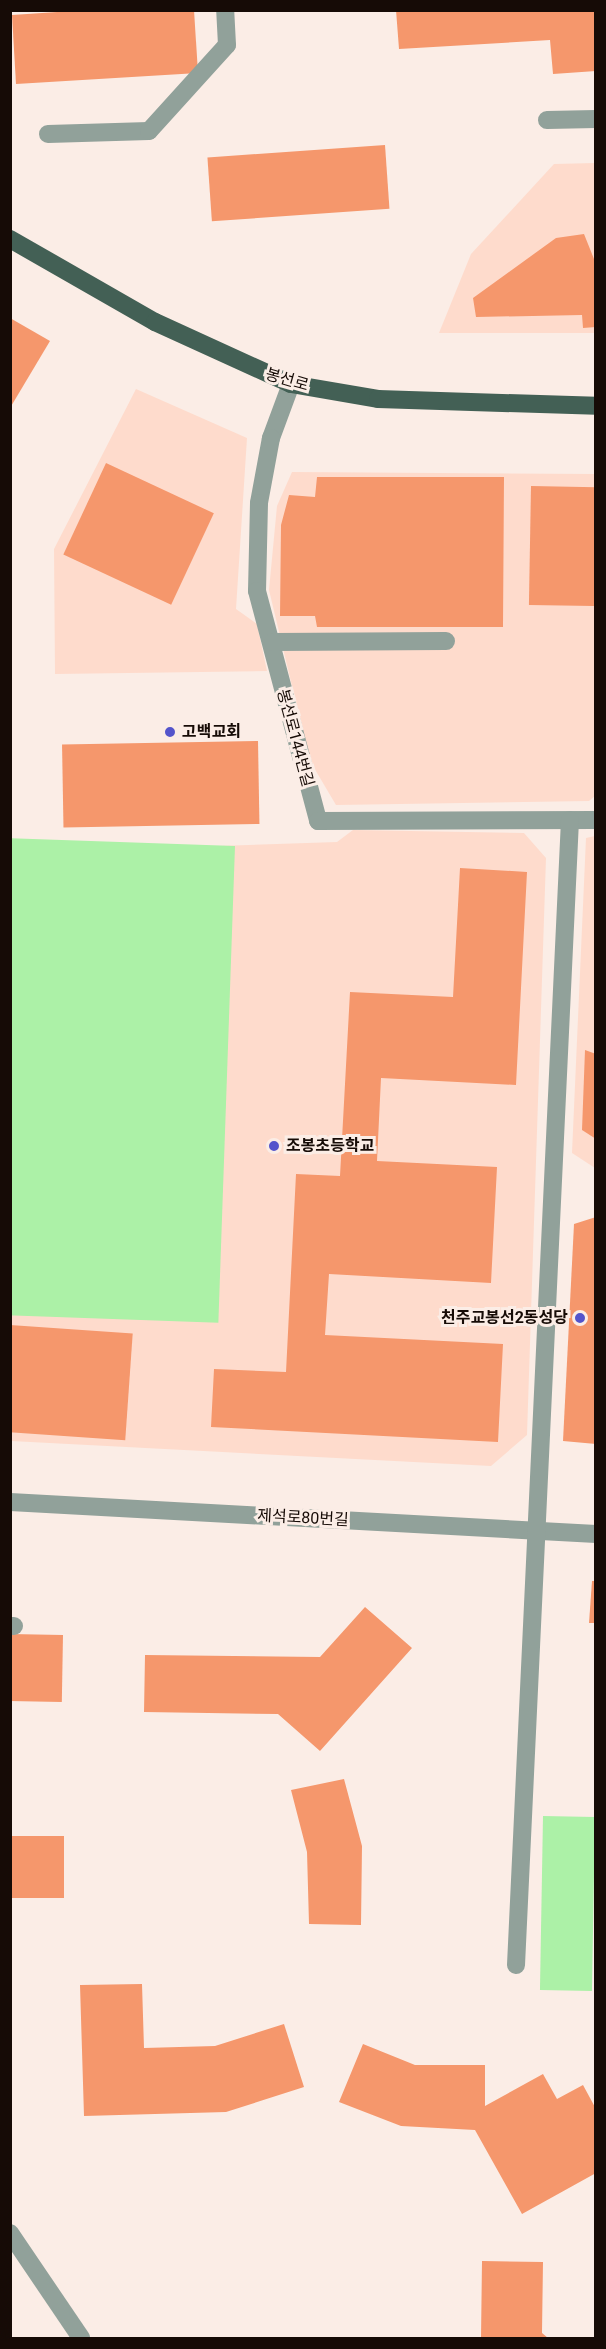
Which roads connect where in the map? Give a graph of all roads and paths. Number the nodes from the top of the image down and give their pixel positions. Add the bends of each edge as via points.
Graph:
1 (225, 10) edge
2 (596, 119) edge
3 (547, 120) dead end
4 (48, 134) dead end
5 (10, 239) edge
6 (291, 384) junction
7 (596, 406) edge
8 (446, 641) dead end
9 (273, 642) junction
10 (596, 819) edge
11 (570, 820) junction
12 (10, 1502) edge
13 (538, 1530) junction
14 (596, 1534) edge
15 (516, 1965) dead end
16 (10, 2233) edge
17 (81, 2338) edge

1 - 4 street via 227,45 149,130
2 - 3 street
5 - 6 main road, 봉선로 via 155,322
6 - 7 main road, 봉선로 via 378,399
6 - 9 street, 봉선로144번길 via 271,438 259,503 257,591
8 - 9 street
9 - 11 street, 봉선로144번길 via 318,820
10 - 11 street, 봉선로144번길
11 - 13 street
12 - 13 street, 제석로80번길
13 - 14 street, 제석로80번길
13 - 15 street
16 - 17 street

